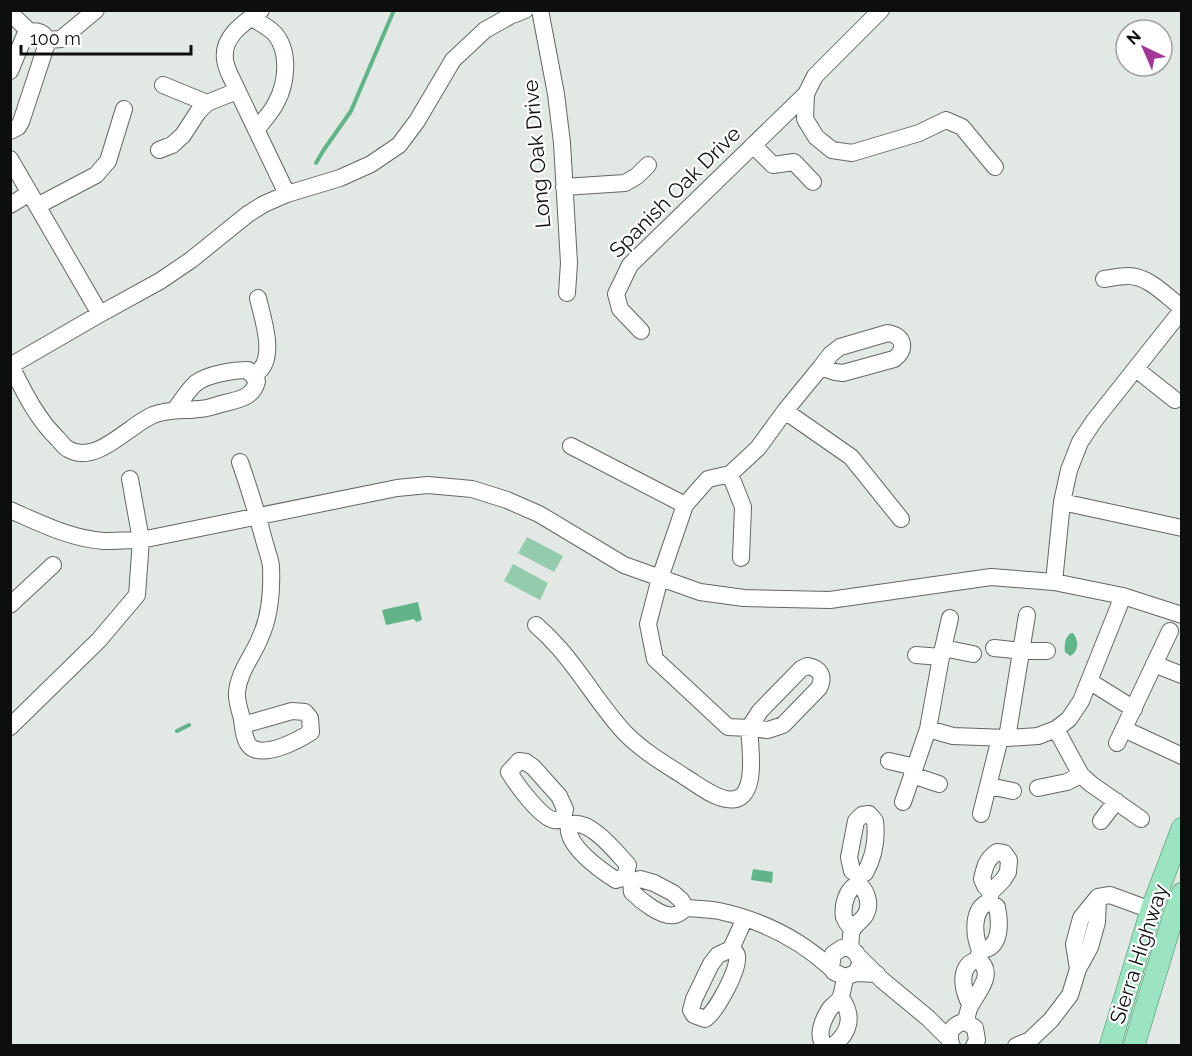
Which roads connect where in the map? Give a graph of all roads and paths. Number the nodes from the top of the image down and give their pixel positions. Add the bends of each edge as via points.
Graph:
1 (96, 10) edge
2 (525, 10) edge
3 (540, 10) edge
4 (881, 10) edge
5 (10, 13) edge
6 (256, 14) edge
7 (30, 32) junction
8 (48, 40) junction
9 (10, 71) edge
10 (163, 85) dead end
11 (237, 91) junction
12 (806, 94) junction
13 (207, 103) junction
14 (124, 109) dead end
15 (256, 130) junction
16 (10, 131) edge
17 (753, 145) junction
18 (159, 150) dead end
19 (10, 159) edge
20 (648, 165) dead end
21 (995, 167) dead end
22 (813, 182) dead end
23 (564, 187) junction
24 (287, 194) junction
25 (33, 199) junction
26 (10, 205) edge
27 (1104, 279) dead end
28 (567, 293) dead end
29 (258, 298) dead end
30 (1182, 309) edge
31 (100, 314) junction
32 (641, 331) dead end
33 (11, 366) edge
34 (821, 368) dead end
35 (1136, 369) junction
36 (253, 375) junction
37 (1175, 400) dead end
38 (175, 410) junction
39 (785, 411) junction
40 (571, 446) dead end
41 (240, 462) dead end
42 (730, 474) junction
43 (130, 479) dead end
44 (1062, 502) junction
45 (685, 505) junction
46 (10, 510) edge
47 (258, 516) junction
48 (901, 519) dead end
49 (1182, 528) edge
50 (141, 540) junction
51 (741, 558) dead end
52 (53, 564) dead end
53 (660, 578) junction
54 (1054, 582) junction
55 (1123, 596) junction
56 (10, 605) edge
57 (1027, 615) dead end
58 (1182, 615) edge
59 (950, 618) dead end
60 (536, 625) dead end
61 (1170, 631) dead end
62 (994, 648) dead end
63 (1022, 651) junction
64 (1047, 651) dead end
65 (942, 652) junction
66 (973, 654) dead end
67 (916, 655) dead end
68 (1154, 664) junction
69 (1182, 675) edge
70 (1089, 681) junction
71 (1134, 709) junction
72 (12, 722) edge
73 (243, 725) dead end
74 (928, 729) junction
75 (1056, 729) junction
76 (1004, 738) junction
77 (1182, 756) edge
78 (889, 761) dead end
79 (914, 771) junction
80 (1081, 775) junction
81 (939, 784) dead end
82 (988, 786) junction
83 (1038, 788) dead end
84 (1012, 791) dead end
85 (1116, 801) junction
86 (903, 802) dead end
87 (981, 814) dead end
88 (1141, 819) dead end
89 (1101, 821) dead end
90 (1182, 828) edge
91 (628, 879) junction
92 (1182, 894) edge
93 (686, 908) junction
94 (1151, 910) junction
95 (745, 918) junction
96 (852, 929) junction
97 (732, 949) dead end
98 (979, 955) junction
99 (826, 959) junction
100 (853, 964) junction
101 (841, 998) junction
102 (962, 1035) edge
103 (825, 1046) edge
104 (833, 1046) edge
105 (990, 1046) edge
106 (1016, 1046) edge
107 (1110, 1046) edge
108 (1134, 1046) edge

1 - 8 street via 61,39
2 - 24 street via 484,30 453,60 399,145 340,178
3 - 23 street, Long Oak Drive via 556,94
4 - 12 street, Spanish Oak Drive via 815,76
5 - 7 street
6 - 11 street via 233,33 226,45 224,58
6 - 15 street via 277,36 285,61 285,76 276,104
7 - 8 street via 41,32
7 - 9 street via 25,35
8 - 16 street via 21,122
10 - 13 street
11 - 13 street
11 - 15 street
12 - 17 street, Spanish Oak Drive
12 - 21 street via 805,119 832,150 852,153 919,133 946,120 962,127
13 - 18 street via 183,135
14 - 25 street via 108,161 96,175
15 - 24 street
17 - 22 street via 773,165 794,162
17 - 32 street, Spanish Oak Drive via 630,265 616,294 621,309
19 - 25 street
20 - 23 street via 625,183
23 - 28 street, Long Oak Drive
24 - 31 street via 249,214 160,281
25 - 26 street
25 - 31 street
27 - 30 street via 1140,278
29 - 36 street via 268,344 262,368
30 - 35 street
31 - 33 street
33 - 38 street via 49,430 68,449 84,453 100,449 152,416
34 - 39 street
35 - 37 street
35 - 44 street via 1080,442
36 - 38 street via 248,370 237,370 197,382
36 - 38 street via 257,381 255,388 243,398 200,410
39 - 42 street via 758,448
39 - 48 street via 850,458
40 - 45 street
41 - 47 street
42 - 45 street via 708,480
42 - 51 street via 743,507
43 - 50 street
44 - 49 street
44 - 54 street
45 - 53 street
46 - 50 street via 75,536 103,541
47 - 50 street
47 - 53 street via 397,488 428,485 472,489 539,514 624,565
47 - 73 street via 271,565 269,599 267,620 244,667 236,694
50 - 72 street via 137,595 99,640
52 - 56 street
53 - 54 street via 700,592 800,600 830,587 863,594 991,578
53 - 60 street via 648,624 655,659 728,727 749,728 750,782 735,800 712,794 648,754 626,734 559,647
54 - 55 street
55 - 58 street
55 - 70 street
57 - 63 street
59 - 65 street
61 - 68 street
62 - 63 street
63 - 64 street
63 - 76 street
65 - 66 street
65 - 67 street
65 - 74 street
68 - 69 street
68 - 71 street
70 - 71 street
70 - 75 street via 1069,719
71 - 77 street via 1121,736
74 - 76 street via 953,736
74 - 79 street
75 - 76 street via 1038,736
75 - 80 street
76 - 82 street
78 - 79 street
79 - 81 street
79 - 86 street
80 - 83 street via 1067,783
80 - 85 street
82 - 84 street
82 - 87 street
85 - 88 street
85 - 89 street
90 - 94 main road, Sierra Highway
91 - 91 street via 628,865 594,831 566,822 572,842 583,854 616,880
91 - 93 street via 654,883 673,893
91 - 93 street via 632,892 651,907 668,915
92 - 108 main road, Sierra Highway
93 - 95 street via 716,910
94 - 106 street via 1110,895 1098,897 1090,947 1070,995 1030,1040
94 - 107 main road, Sierra Highway
95 - 97 street
95 - 99 street
96 - 96 street via 867,912 866,891 859,879 848,890 844,910
96 - 100 street
98 - 98 street via 974,930 977,916 990,897 997,907 999,932 994,945
98 - 102 street via 986,972 970,1004
99 - 100 street via 834,972
99 - 100 street via 842,948
100 - 101 street
100 - 102 street via 877,974 928,1018
101 - 103 street via 828,1011 822,1027 820,1036
101 - 104 street via 849,1014 848,1023
102 - 105 street

